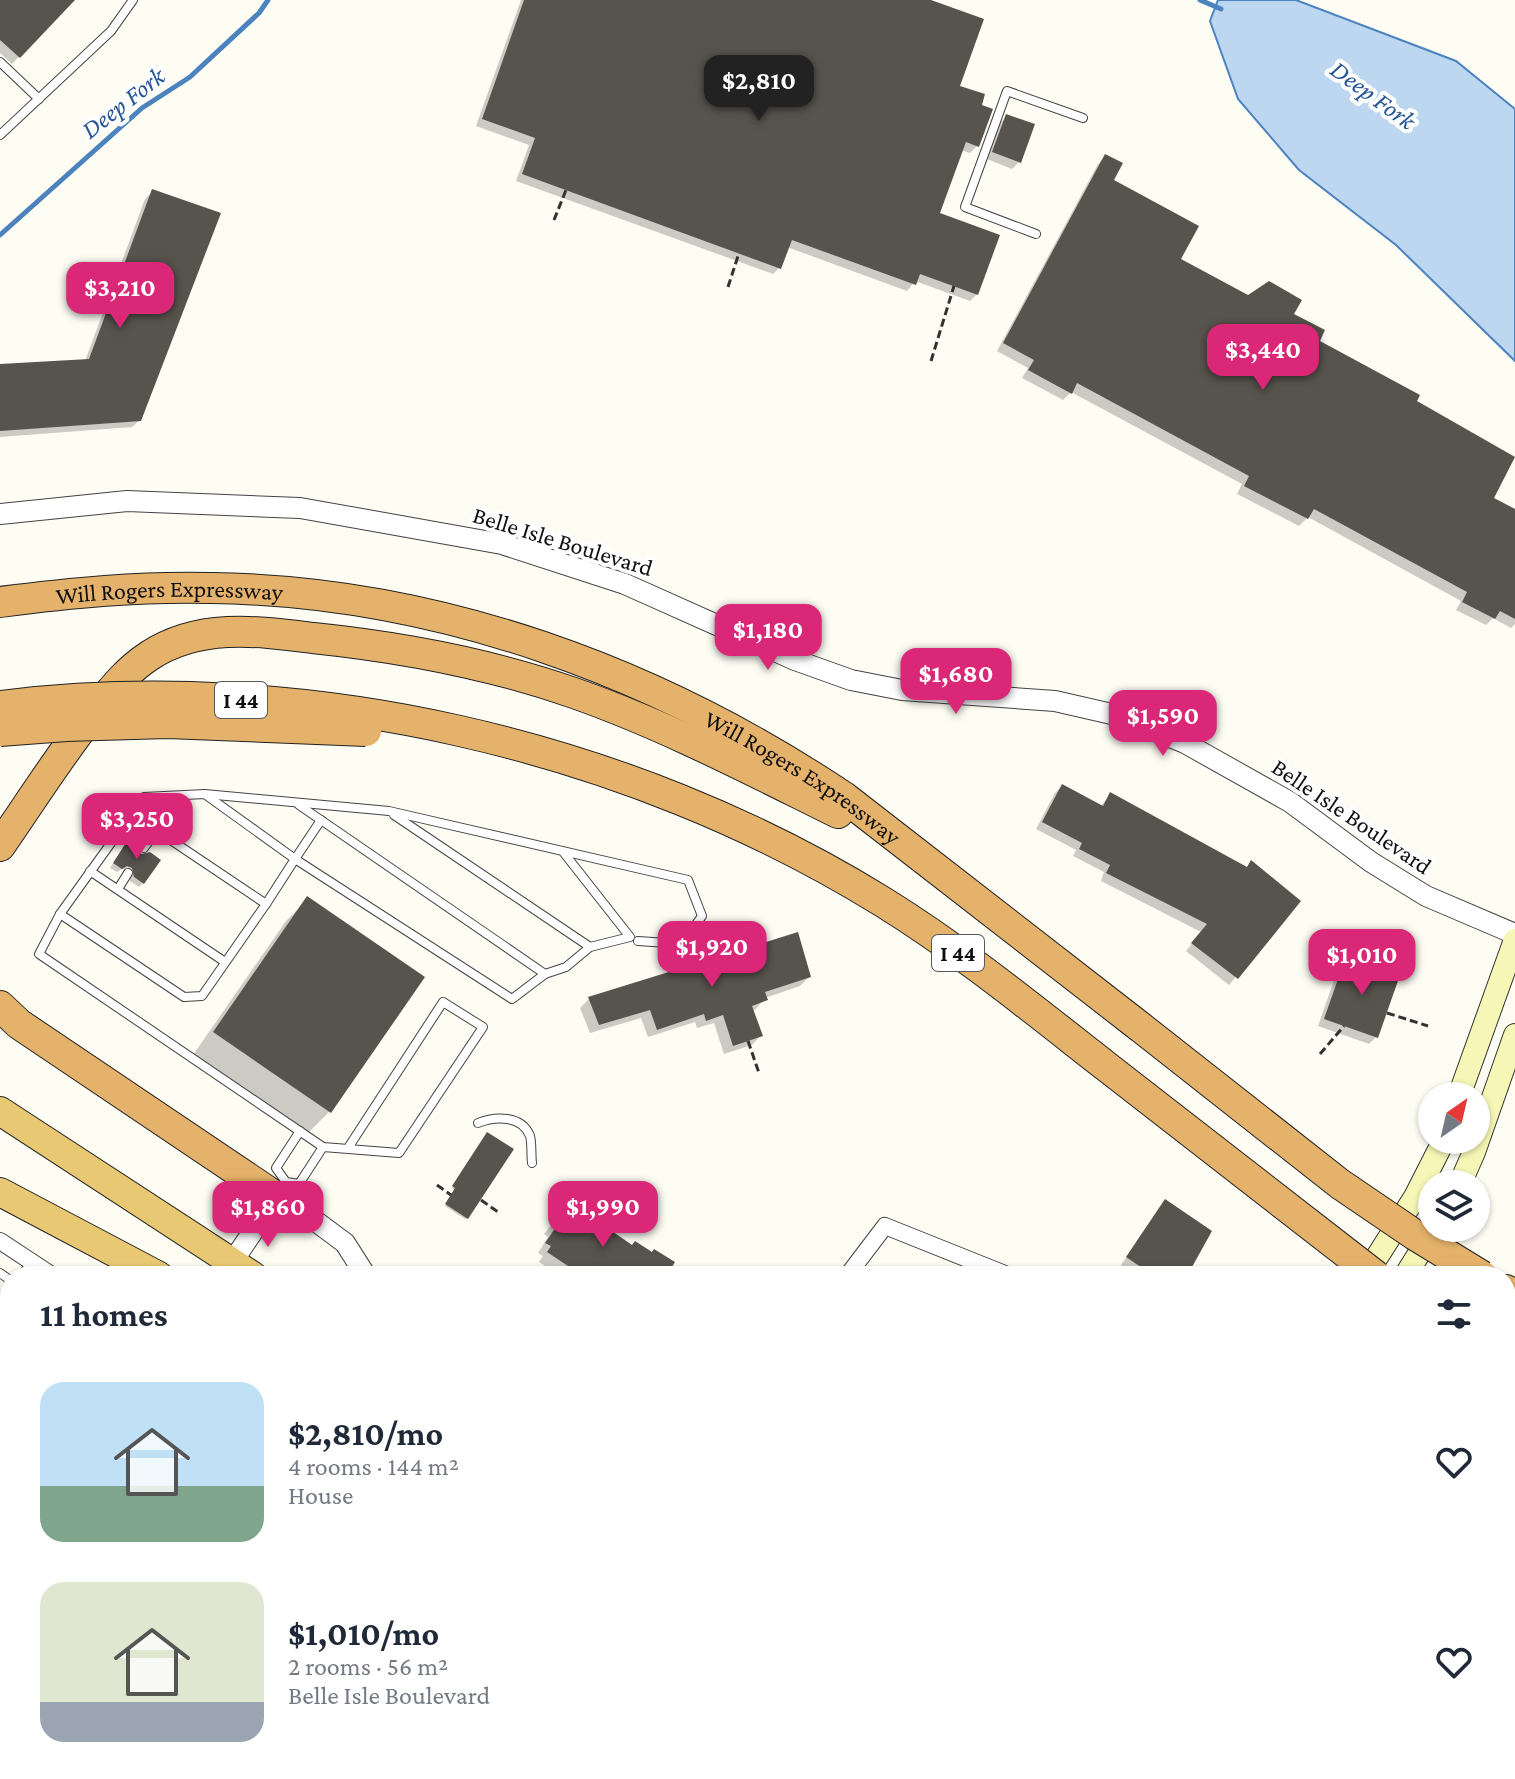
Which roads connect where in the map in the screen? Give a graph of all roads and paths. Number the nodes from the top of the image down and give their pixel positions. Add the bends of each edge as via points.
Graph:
1 (133, 0) edge
2 (0, 62) edge
3 (39, 99) junction
4 (1083, 118) dead end
5 (0, 135) edge
6 (566, 190) dead end
7 (554, 220) dead end
8 (1036, 234) dead end
9 (739, 253) dead end
10 (954, 286) dead end
11 (728, 287) dead end
12 (931, 361) dead end
13 (0, 514) edge
14 (0, 602) edge
15 (0, 706) edge
16 (0, 731) edge
17 (480, 735) junction
18 (205, 794) junction
19 (298, 805) junction
20 (389, 811) junction
21 (132, 814) junction
22 (321, 820) junction
23 (157, 830) junction
24 (0, 846) edge
25 (144, 848) dead end
26 (912, 849) junction
27 (563, 853) junction
28 (295, 859) junction
29 (90, 871) junction
30 (128, 873) dead end
31 (118, 889) junction
32 (266, 904) junction
33 (60, 914) junction
34 (1377, 932) dead end
35 (1515, 937) edge
36 (638, 941) dead end
37 (590, 947) junction
38 (225, 962) junction
39 (1366, 964) dead end
40 (545, 974) junction
41 (0, 1006) edge
42 (1387, 1013) dead end
43 (488, 1018) dead end
44 (1344, 1026) dead end
45 (1428, 1026) dead end
46 (483, 1027) junction
47 (1515, 1035) edge
48 (748, 1041) dead end
49 (1320, 1054) dead end
50 (759, 1073) dead end
51 (1464, 1082) edge
52 (0, 1111) edge
53 (478, 1123) dead end
54 (300, 1131) junction
55 (323, 1147) junction
56 (348, 1148) junction
57 (1437, 1154) edge
58 (532, 1163) dead end
59 (1466, 1170) edge
60 (437, 1185) dead end
61 (281, 1190) junction
62 (0, 1192) edge
63 (451, 1195) dead end
64 (481, 1200) dead end
65 (498, 1212) dead end
66 (0, 1241) edge
67 (1426, 1242) edge
68 (24, 1266) edge
69 (140, 1266) edge
70 (227, 1266) edge
71 (239, 1266) edge
72 (360, 1266) edge
73 (855, 1266) edge
74 (985, 1266) edge
75 (1363, 1266) edge
76 (1371, 1266) edge
77 (1411, 1266) edge
78 (1466, 1266) edge

1 - 3 lane via 111,31
2 - 3 lane
3 - 5 lane
4 - 8 lane via 1007,91 965,207
6 - 7 path
9 - 11 path
10 - 12 path
13 - 35 street, Belle Isle Boulevard via 127,501 300,508 502,544 625,584 851,680 902,690 1055,701 1116,715 1185,743 1290,802 1426,896
14 - 26 highway, Will Rogers Expressway / I 44 via 137,588 212,588 347,599 476,626 603,668 707,715 797,766
15 - 17 highway, I 44, bridge via 128,697 213,698 328,708
16 - 17 highway, bridge via 167,723
17 - 75 highway, I 44, bridge via 574,761 679,800 783,847 880,900 1021,999
18 - 19 lane
18 - 21 lane via 144,797
18 - 28 lane
19 - 20 lane
19 - 22 lane
20 - 27 lane
20 - 37 lane
21 - 23 lane
21 - 29 lane
22 - 28 lane
22 - 40 lane
23 - 25 lane
23 - 32 lane
24 - 26 highway via 123,675 173,643 229,631 348,642 441,658 570,692 677,734
26 - 78 highway, Will Rogers Expressway / I 44, bridge via 1340,1184
27 - 36 lane via 688,880 702,916 682,944
27 - 37 lane via 630,937
28 - 32 lane
28 - 40 lane via 512,999
29 - 31 lane
29 - 33 lane
30 - 31 lane
31 - 38 lane
32 - 38 lane
33 - 38 lane via 184,997 202,996
33 - 54 lane via 39,954
34 - 39 path
35 - 51 main road
37 - 40 lane via 566,967
41 - 61 highway via 19,1024
42 - 45 path
43 - 46 lane
44 - 49 path
46 - 56 lane via 399,1153
46 - 56 lane via 443,1002
47 - 59 main road
48 - 50 path
52 - 70 highway
53 - 58 lane via 490,1118 520,1124 530,1136
54 - 55 lane
54 - 61 lane via 276,1168
55 - 56 lane
55 - 61 lane via 299,1184
57 - 76 main road
60 - 63 path
61 - 71 street
61 - 72 street via 345,1243
62 - 69 highway
64 - 65 path
66 - 68 street
67 - 77 main road
73 - 74 street via 885,1226

